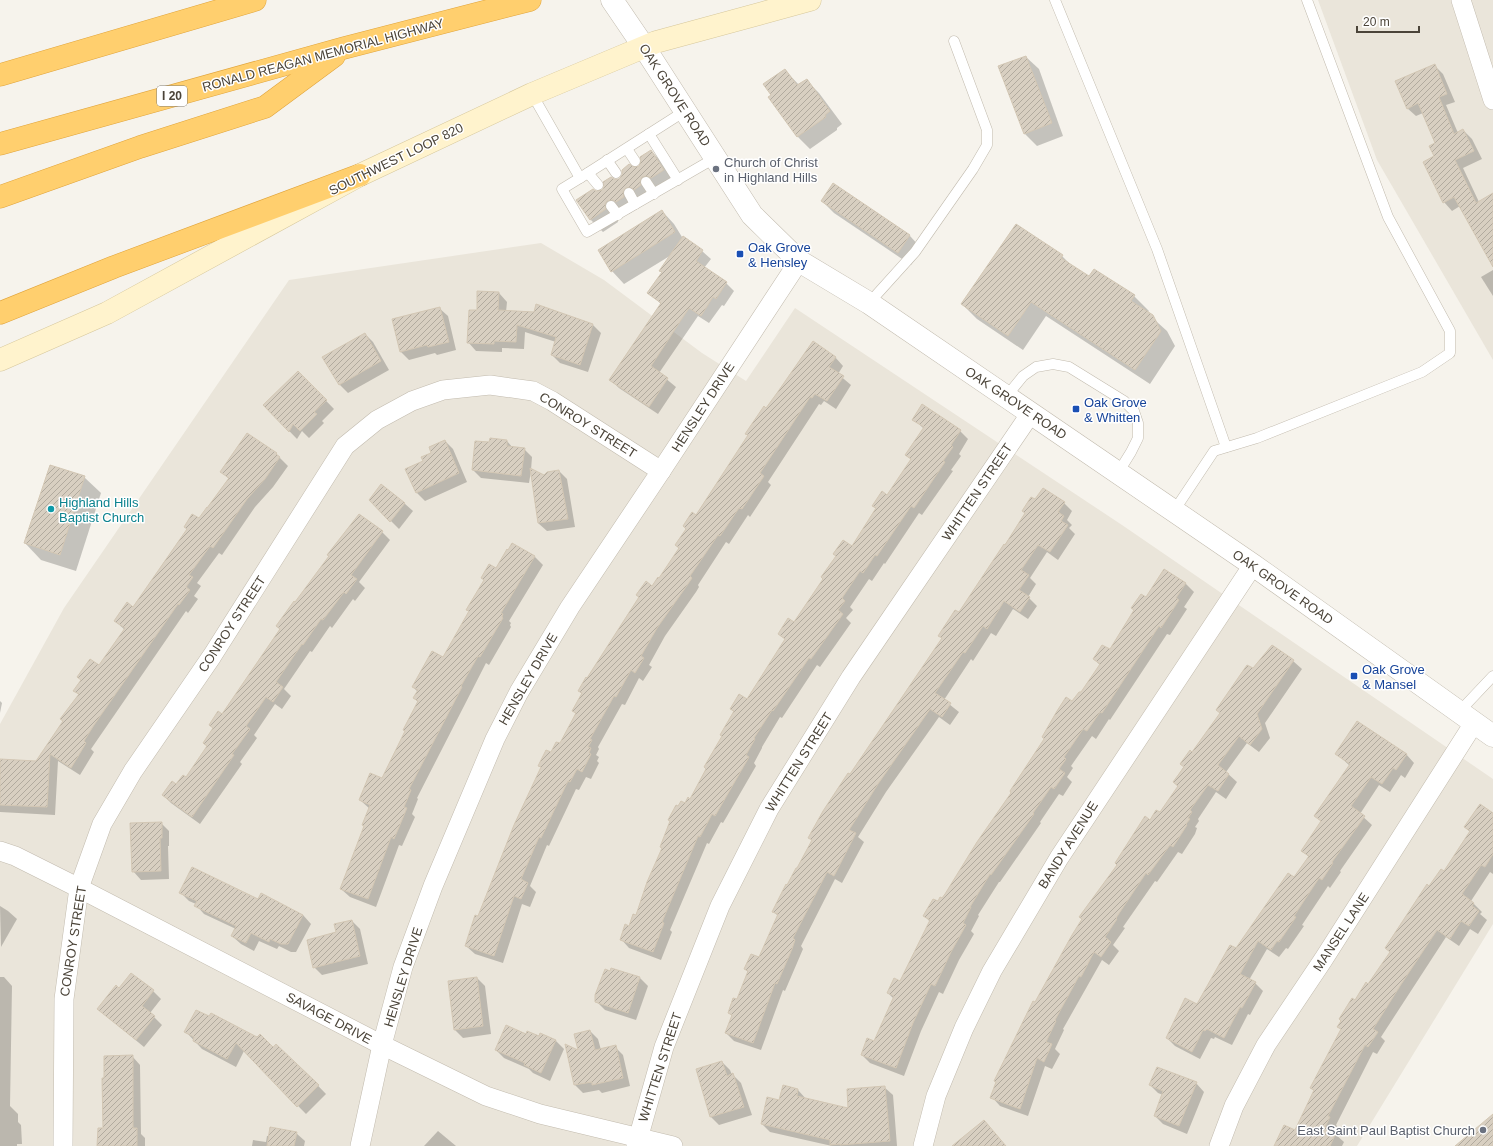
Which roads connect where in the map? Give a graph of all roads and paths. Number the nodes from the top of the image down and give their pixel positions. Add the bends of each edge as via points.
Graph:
1 (255, 0) edge
2 (530, 0) edge
3 (810, 0) edge
4 (1055, 0) edge
5 (1307, 0) edge
6 (1461, 0) edge
7 (616, 6) edge
8 (954, 41) dead end
9 (344, 48) junction
10 (644, 48) junction
11 (0, 75) edge
12 (532, 94) junction
13 (1493, 100) edge
14 (685, 111) junction
15 (649, 134) junction
16 (0, 144) edge
17 (626, 149) junction
18 (715, 158) junction
19 (608, 160) junction
20 (635, 161) dead end
21 (616, 173) dead end
22 (360, 175) junction
23 (584, 175) junction
24 (678, 180) junction
25 (646, 182) dead end
26 (598, 186) dead end
27 (629, 193) dead end
28 (654, 194) junction
29 (0, 197) edge
30 (636, 204) junction
31 (611, 206) dead end
32 (618, 215) junction
33 (799, 261) junction
34 (869, 303) junction
35 (0, 313) edge
36 (0, 360) edge
37 (1006, 397) junction
38 (1031, 413) junction
39 (1226, 447) junction
40 (661, 471) junction
41 (1118, 473) junction
42 (1174, 511) junction
43 (1253, 565) junction
44 (1493, 676) edge
45 (1481, 725) edge
46 (0, 851) edge
47 (79, 888) junction
48 (382, 1046) junction
49 (637, 1142) edge
50 (63, 1146) edge
51 (360, 1146) edge
52 (673, 1146) edge
53 (923, 1146) edge
54 (1219, 1146) edge

1 - 11 highway
2 - 9 highway, RONALD REAGAN MEMORIAL HIGHWAY / I 20
3 - 10 main road, SOUTHWEST LOOP 820 via 656,42
4 - 39 lane via 1157,249
5 - 39 lane via 1388,217 1450,331 1450,353 1422,372 1257,438
6 - 13 street
7 - 10 street, OAK GROVE ROAD
8 - 34 lane via 987,130 987,145 915,252
9 - 16 highway, RONALD REAGAN MEMORIAL HIGHWAY / I 20
9 - 29 highway via 265,107 140,147
10 - 12 main road, SOUTHWEST LOOP 820
10 - 14 street, OAK GROVE ROAD
12 - 22 main road, SOUTHWEST LOOP 820
12 - 23 lane
14 - 15 lane
14 - 18 street, OAK GROVE ROAD
15 - 17 lane
15 - 24 lane
17 - 19 lane
17 - 20 lane
18 - 24 lane
18 - 33 street, OAK GROVE ROAD via 752,215
19 - 21 lane
19 - 23 lane
22 - 35 highway
22 - 36 main road, SOUTHWEST LOOP 820 via 107,313
23 - 26 lane
23 - 32 lane via 562,189 587,232
24 - 28 lane
25 - 28 lane
27 - 30 lane
28 - 30 lane
30 - 32 lane
31 - 32 lane
33 - 34 street, OAK GROVE ROAD
33 - 40 street, HENSLEY DRIVE
34 - 37 street, OAK GROVE ROAD
37 - 38 street, OAK GROVE ROAD
37 - 41 lane via 1023,376 1036,367 1053,364 1069,367 1124,401 1134,411 1138,423 1138,438
38 - 41 street, OAK GROVE ROAD
38 - 49 street, WHITTEN STREET via 851,677 769,809 720,906 664,1047
39 - 42 lane via 1214,451
40 - 47 street, CONROY STREET via 533,391 490,385 443,390 412,401 377,420 345,446 212,656 133,772 102,824
40 - 48 street, HENSLEY DRIVE via 570,607 519,692 495,739 433,886 403,967
41 - 42 street, OAK GROVE ROAD
42 - 43 street, OAK GROVE ROAD
43 - 45 street, OAK GROVE ROAD
43 - 53 street, BANDY AVENUE via 1059,858 992,971 964,1028 936,1096
44 - 45 lane
45 - 54 street, MANSEL LANE via 1266,1045 1234,1106
46 - 47 street, SAVAGE DRIVE
47 - 48 street, SAVAGE DRIVE
47 - 50 street, CONROY STREET via 64,999
48 - 49 street, SAVAGE DRIVE via 486,1096
48 - 51 street, HENSLEY DRIVE
49 - 52 street, SAVAGE DRIVE

